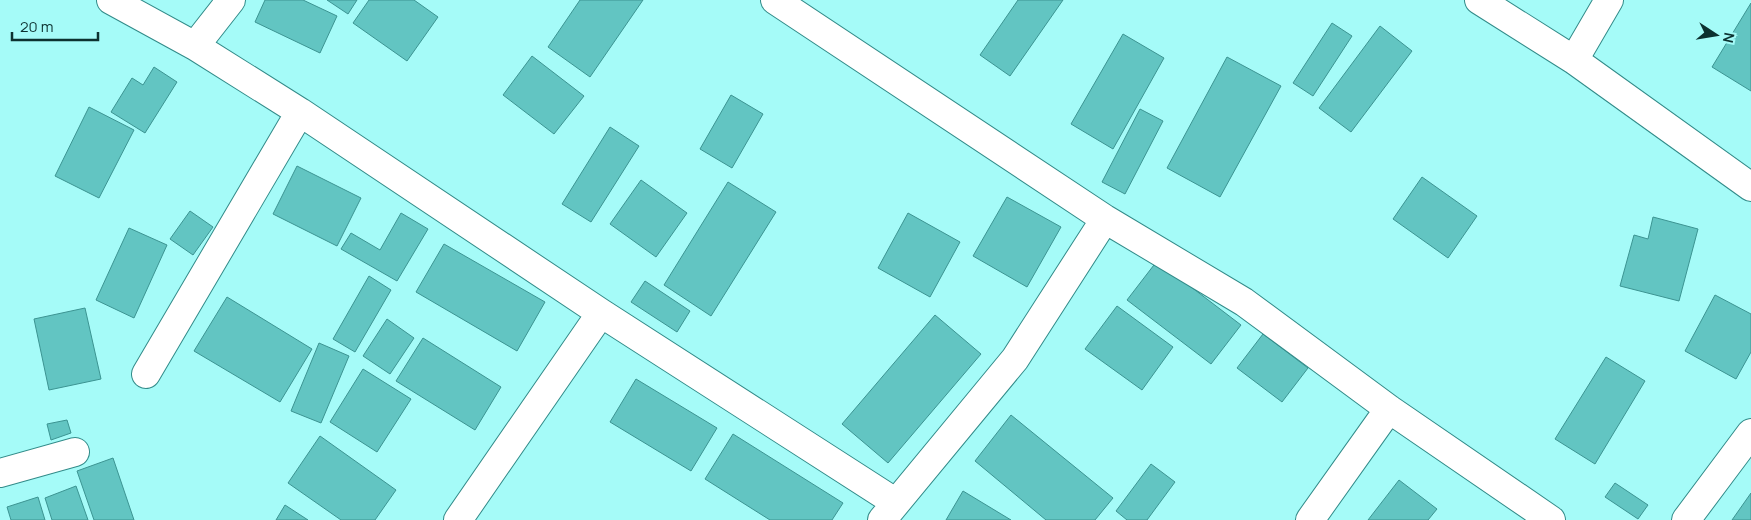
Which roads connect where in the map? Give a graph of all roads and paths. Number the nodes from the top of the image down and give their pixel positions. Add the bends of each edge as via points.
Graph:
1 (111, 0) edge
2 (231, 0) edge
3 (775, 0) edge
4 (1479, 0) edge
5 (1609, 0) edge
6 (195, 46) junction
7 (1574, 60) junction
8 (300, 112) junction
9 (1751, 187) edge
10 (1105, 219) junction
11 (601, 313) junction
12 (146, 374) dead end
13 (1389, 409) junction
14 (1751, 433) edge
15 (75, 452) dead end
16 (0, 473) edge
17 (888, 511) edge
18 (458, 520) edge
19 (1310, 520) edge
20 (1551, 520) edge
21 (1686, 520) edge

1 - 6 street
2 - 6 street
3 - 10 street
4 - 7 street
5 - 7 street
6 - 8 street
7 - 9 street
8 - 11 street
8 - 12 street
10 - 13 street via 1244,302
10 - 17 street via 1015,360
11 - 17 street
11 - 18 street
13 - 19 street
13 - 20 street
14 - 21 street
15 - 16 street

